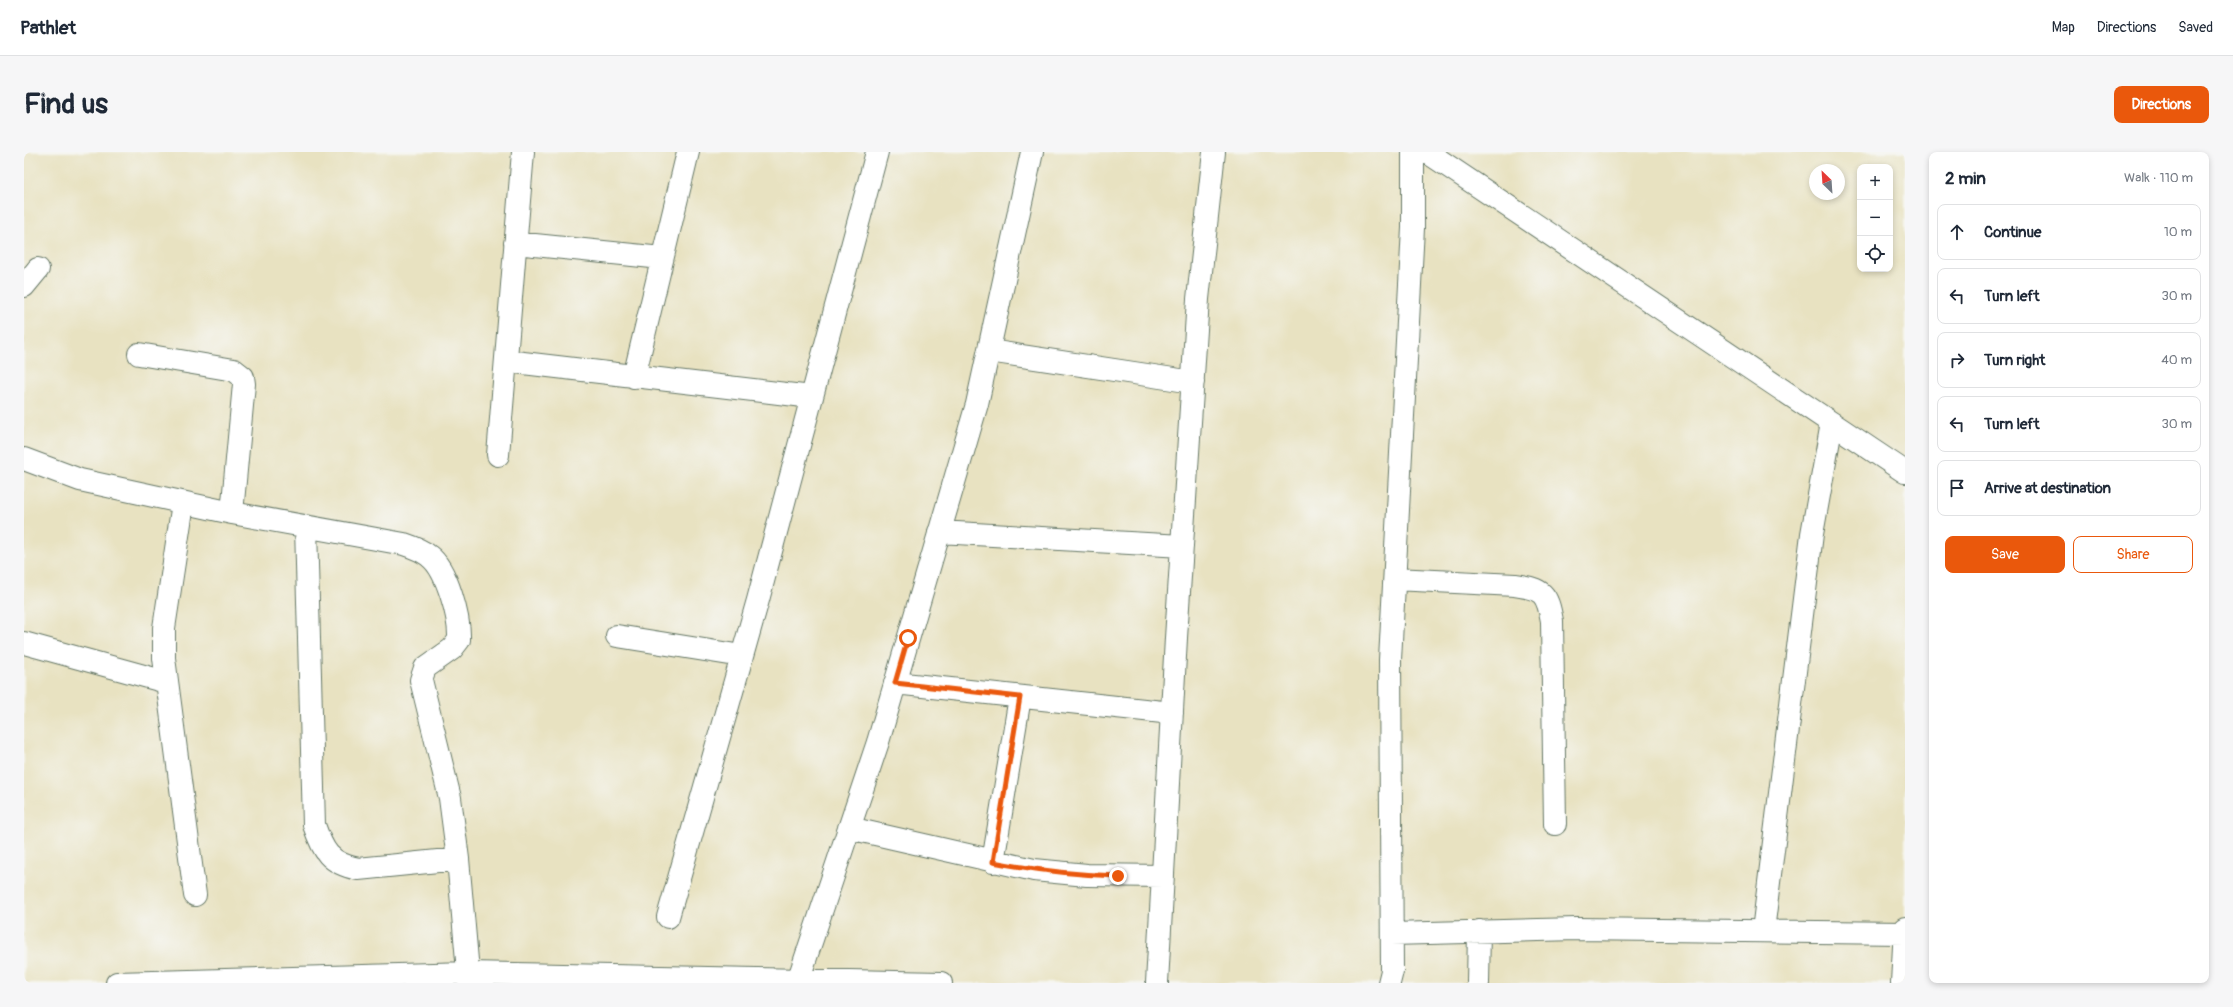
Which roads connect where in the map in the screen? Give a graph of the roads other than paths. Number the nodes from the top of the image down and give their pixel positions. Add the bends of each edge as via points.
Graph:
1 (523, 152) edge
2 (688, 152) edge
3 (876, 152) edge
4 (1032, 152) edge
5 (1214, 152) edge
6 (1413, 152) edge
7 (1427, 152) edge
8 (515, 243) junction
9 (662, 258) junction
10 (38, 268) dead end
11 (24, 286) edge
12 (988, 351) junction
13 (139, 354) dead end
14 (506, 361) junction
15 (634, 376) junction
16 (1193, 382) junction
17 (812, 397) junction
18 (1832, 423) junction
19 (498, 455) dead end
20 (24, 459) edge
21 (1905, 472) edge
22 (184, 503) junction
23 (232, 514) junction
24 (306, 527) junction
25 (939, 532) junction
26 (1182, 546) junction
27 (1395, 579) junction
28 (617, 636) dead end
29 (24, 643) edge
30 (742, 656) junction
31 (166, 682) junction
32 (895, 683) junction
33 (1020, 697) junction
34 (1172, 713) junction
35 (1555, 824) dead end
36 (849, 828) junction
37 (458, 859) junction
38 (993, 862) junction
39 (1163, 876) junction
40 (195, 895) dead end
41 (668, 917) dead end
42 (1905, 928) edge
43 (1479, 931) junction
44 (1763, 931) junction
45 (1905, 933) edge
46 (1392, 934) junction
47 (469, 978) edge
48 (268, 980) edge
49 (798, 981) junction
50 (117, 983) edge
51 (941, 983) edge
52 (1157, 983) edge
53 (1389, 983) edge
54 (1478, 983) edge
55 (1902, 983) edge

1 - 8 street
2 - 9 street
3 - 17 street
4 - 12 street
5 - 16 street via 1198,299
6 - 27 street via 1413,228
7 - 18 street
8 - 9 street
8 - 14 street
9 - 15 street
10 - 11 street
12 - 16 street
12 - 25 street via 977,404
13 - 23 street via 234,370 243,377
14 - 15 street
14 - 19 street
15 - 17 street
16 - 26 street
17 - 30 street
18 - 21 street
18 - 44 street via 1812,534
20 - 22 street via 80,480
22 - 23 street
22 - 31 street via 164,628
23 - 24 street
24 - 37 street via 404,544 430,556 439,566 458,621 459,640 452,650 424,668 421,680 450,798
24 - 37 street via 314,825 320,844 327,855 343,866 358,869
25 - 26 street
25 - 32 street
26 - 34 street
27 - 35 street via 1515,585 1533,588 1543,593 1549,604 1552,621
27 - 46 street via 1390,660
28 - 30 street
29 - 31 street
30 - 41 street
31 - 40 street
32 - 33 street
32 - 36 street
33 - 34 street
33 - 38 street
34 - 39 street
36 - 38 street
36 - 49 street
37 - 47 street
38 - 39 street via 1034,870 1087,875
39 - 52 street
42 - 45 street
43 - 44 street
43 - 46 street
43 - 54 street
44 - 45 street
45 - 55 street
46 - 53 street via 1392,971
47 - 48 street
47 - 49 street
48 - 50 street
49 - 51 street

